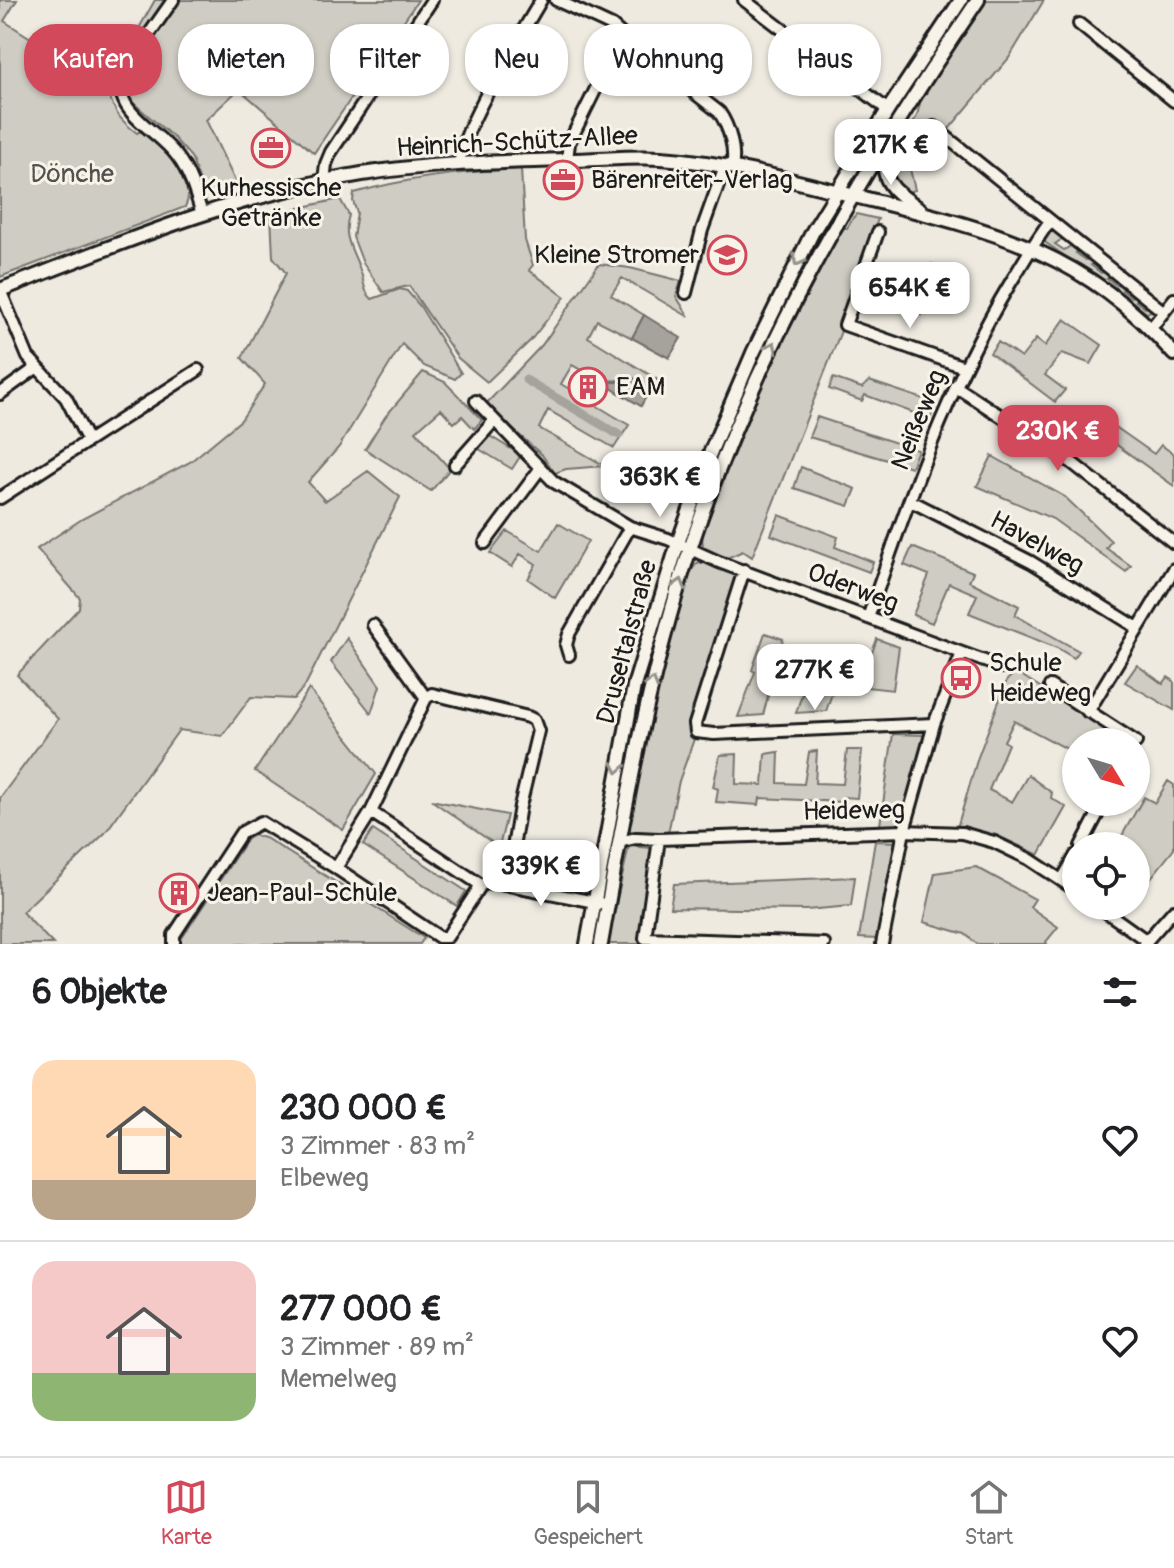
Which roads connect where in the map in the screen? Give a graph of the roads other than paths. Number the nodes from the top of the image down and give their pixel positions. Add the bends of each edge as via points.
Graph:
1 (173, 0) edge
2 (432, 0) edge
3 (541, 0) edge
4 (556, 0) edge
5 (961, 0) edge
6 (978, 0) edge
7 (752, 2) edge
8 (608, 24) edge
9 (1079, 24) dead end
10 (592, 96) edge
11 (699, 96) edge
12 (1174, 101) edge
13 (888, 110) junction
14 (934, 127) dead end
15 (888, 135) junction
16 (567, 160) junction
17 (460, 162) junction
18 (728, 166) junction
19 (324, 181) junction
20 (836, 192) junction
21 (851, 196) junction
22 (924, 212) junction
23 (202, 214) junction
24 (1050, 221) junction
25 (878, 232) dead end
26 (1031, 247) junction
27 (0, 290) edge
28 (686, 293) dead end
29 (1174, 299) edge
30 (1164, 312) junction
31 (1151, 328) junction
32 (1174, 354) edge
33 (964, 367) junction
34 (36, 368) junction
35 (198, 370) dead end
36 (955, 386) junction
37 (0, 394) edge
38 (476, 401) dead end
39 (494, 421) junction
40 (88, 441) junction
41 (455, 465) dead end
42 (540, 469) junction
43 (0, 498) edge
44 (911, 501) junction
45 (630, 527) junction
46 (485, 543) dead end
47 (1174, 543) edge
48 (684, 546) junction
49 (1174, 569) edge
50 (744, 570) junction
51 (868, 618) junction
52 (373, 625) dead end
53 (1138, 628) junction
54 (962, 653) junction
55 (569, 655) dead end
56 (1015, 667) dead end
57 (1050, 686) dead end
58 (426, 698) junction
59 (1088, 712) junction
60 (934, 724) junction
61 (1114, 728) edge
62 (371, 812) junction
63 (904, 831) junction
64 (659, 839) junction
65 (619, 842) junction
66 (336, 868) junction
67 (1062, 880) edge
68 (507, 883) junction
69 (481, 885) junction
70 (594, 902) junction
71 (608, 905) junction
72 (1174, 910) edge
73 (1116, 920) edge
74 (433, 934) junction
75 (1145, 942) edge
76 (174, 944) edge
77 (426, 944) edge
78 (587, 944) edge
79 (601, 944) edge
80 (824, 944) edge
81 (882, 944) edge

1 - 23 street via 126,67 120,90 127,108 180,159
2 - 19 street via 331,152
3 - 17 street via 471,126
4 - 8 street
5 - 13 main road, Druseltalstraße
6 - 15 main road, Druseltalstraße
7 - 13 street
9 - 12 street
10 - 16 street via 569,143
11 - 18 street via 724,119 734,157
13 - 20 main road, Druseltalstraße
14 - 24 street
15 - 21 main road, Druseltalstraße
15 - 22 main road via 883,161 888,183
16 - 17 main road, Heinrich-Schütz-Allee
16 - 18 main road, Heinrich-Schütz-Allee via 659,158
17 - 19 main road, Heinrich-Schütz-Allee
18 - 20 main road, Heinrich-Schütz-Allee
18 - 28 street via 702,230
19 - 23 main road, Heinrich-Schütz-Allee
20 - 21 main road
20 -> 48 main road, Druseltalstraße via 753,353 711,451
21 - 22 main road
48 -> 21 main road, Druseltalstraße via 794,299
22 - 26 main road
23 - 27 main road, Heinrich-Schütz-Allee
24 - 26 street, Neißeweg
24 - 30 street
25 - 33 street via 845,325
26 - 31 main road via 1079,272
26 - 33 street, Neißeweg
27 - 34 street
29 - 30 street
30 - 31 street
31 - 32 main road
33 - 36 street, Neißeweg
34 - 37 street
34 - 40 street via 66,398
35 - 40 street via 191,380
36 - 44 street, Neißeweg
36 - 47 street via 1071,462
38 - 39 street, Oderweg
39 - 41 street
39 - 42 street, Oderweg
40 - 43 street
42 - 45 street, Oderweg
42 - 46 street
44 - 51 street, Neißeweg
44 - 53 street, Havelweg via 1031,562
45 - 48 street, Oderweg
45 - 55 street via 569,634
48 - 50 street, Oderweg
65 -> 48 main road, Druseltalstraße
48 -> 70 main road, Druseltalstraße via 634,686
49 - 53 street
50 - 51 street, Oderweg
50 - 60 street via 696,732
51 - 54 street, Oderweg
52 - 58 street
53 - 59 street
54 - 56 street, Oderweg
54 - 60 street
57 - 59 street
58 - 62 street
58 - 68 street via 432,694 528,717 537,724
59 - 61 street
60 - 63 street
62 - 66 street
62 - 69 street
63 - 64 street, Heideweg
63 - 67 street, Heideweg via 979,837
63 - 81 street
64 - 65 street, Heideweg
64 - 80 street via 645,938
65 - 71 main road, Druseltalstraße
66 - 74 street
66 - 76 street via 261,822 241,833 174,935
68 - 69 street
68 - 70 street
69 - 74 street via 447,937
70 - 71 street
70 - 78 main road, Druseltalstraße
71 - 79 main road, Druseltalstraße
72 - 75 street
73 - 75 street
74 - 77 street

